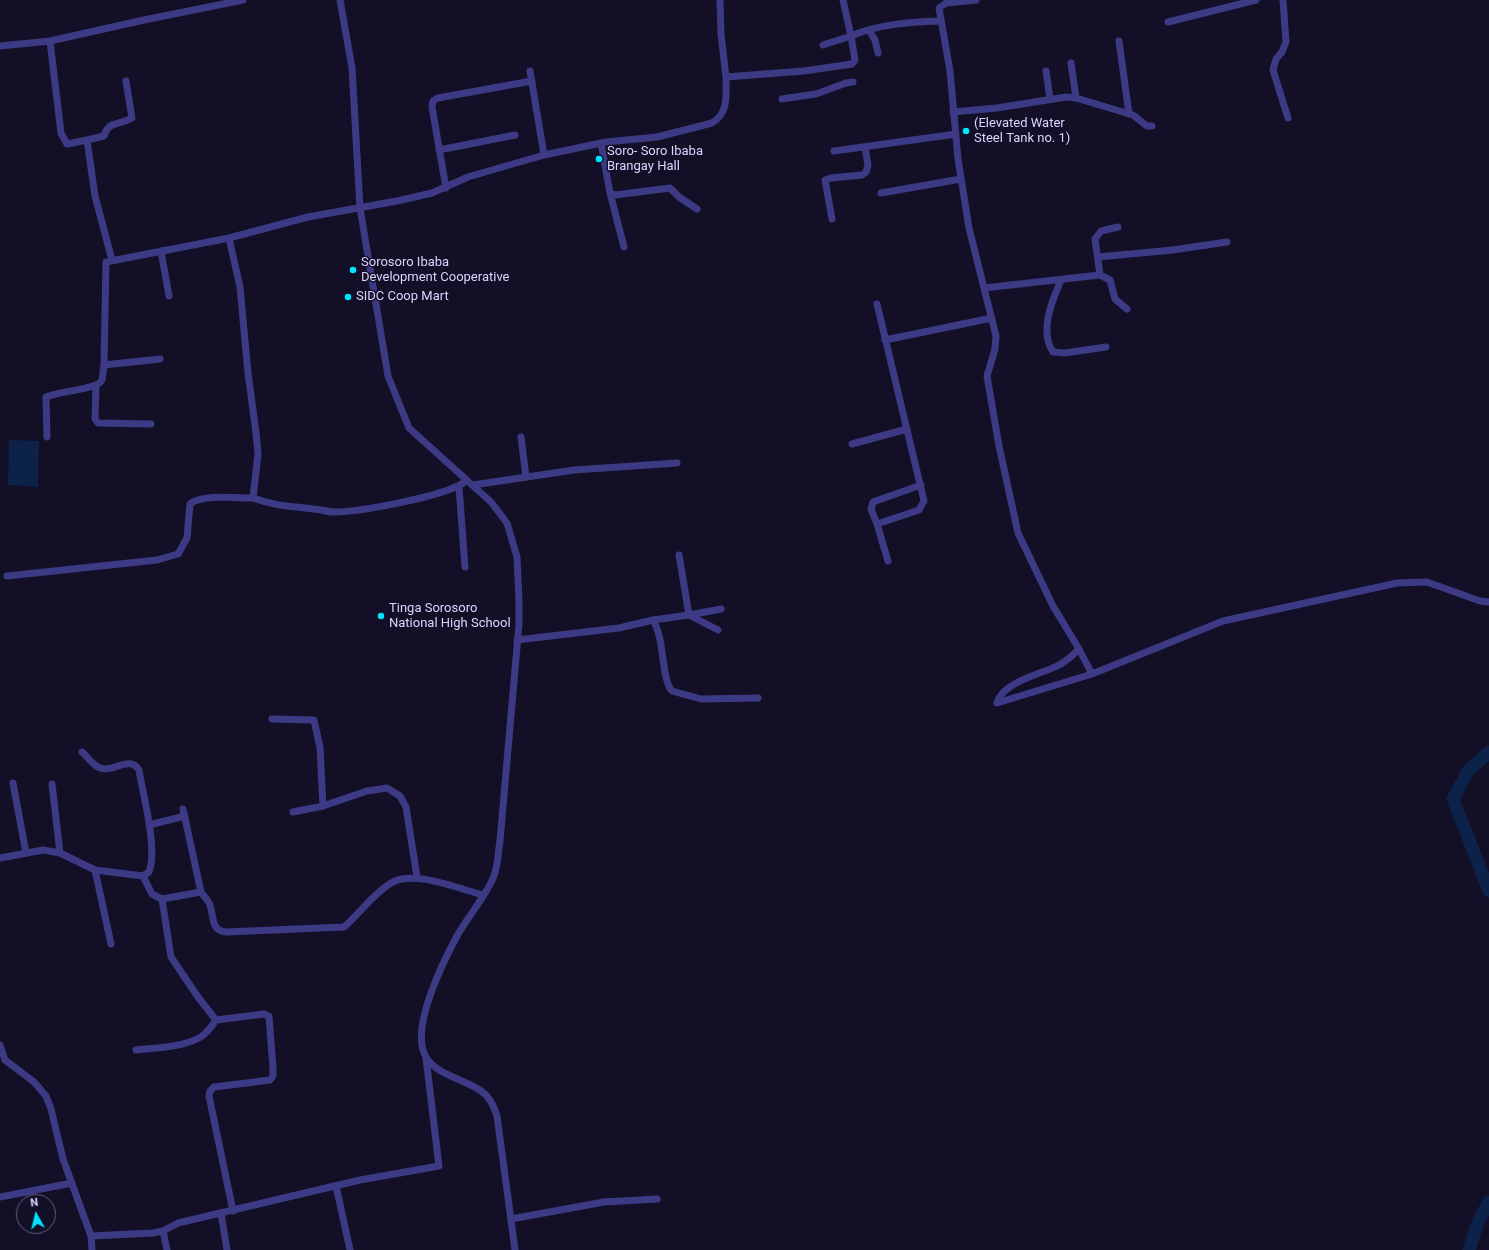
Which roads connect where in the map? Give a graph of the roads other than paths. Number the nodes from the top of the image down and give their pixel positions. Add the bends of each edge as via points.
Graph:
1 (243, 0) edge
2 (340, 0) edge
3 (720, 0) edge
4 (843, 0) edge
5 (976, 0) edge
6 (1256, 0) edge
7 (1284, 0) edge
8 (958, 1) edge
9 (940, 3) edge
10 (941, 21) junction
11 (1168, 22) dead end
12 (869, 30) junction
13 (851, 36) junction
14 (50, 41) junction
15 (1119, 41) dead end
16 (823, 44) dead end
17 (0, 46) edge
18 (878, 53) dead end
19 (1071, 63) dead end
20 (530, 71) dead end
21 (1046, 71) dead end
22 (726, 77) junction
23 (126, 81) dead end
24 (532, 81) junction
25 (853, 82) dead end
26 (1076, 98) junction
27 (782, 99) dead end
28 (1050, 99) junction
29 (953, 112) junction
30 (1129, 114) junction
31 (1288, 118) dead end
32 (1152, 126) dead end
33 (956, 134) junction
34 (515, 135) dead end
35 (87, 140) junction
36 (601, 143) junction
37 (865, 147) junction
38 (439, 150) junction
39 (834, 151) dead end
40 (544, 155) junction
41 (961, 179) junction
42 (446, 188) junction
43 (610, 193) junction
44 (881, 193) dead end
45 (360, 208) junction
46 (697, 209) dead end
47 (832, 219) dead end
48 (1118, 227) dead end
49 (229, 238) junction
50 (1227, 242) dead end
51 (624, 248) dead end
52 (161, 251) junction
53 (1098, 257) junction
54 (112, 260) junction
55 (1100, 275) junction
56 (1061, 280) junction
57 (984, 288) junction
58 (170, 296) dead end
59 (877, 304) dead end
60 (1127, 309) dead end
61 (992, 318) junction
62 (885, 340) junction
63 (1106, 347) dead end
64 (160, 359) dead end
65 (104, 364) junction
66 (96, 386) junction
67 (151, 424) dead end
68 (907, 429) junction
69 (47, 437) dead end
70 (521, 437) dead end
71 (852, 444) dead end
72 (677, 463) dead end
73 (526, 477) junction
74 (470, 483) junction
75 (921, 485) junction
76 (459, 487) junction
77 (253, 498) junction
78 (877, 524) junction
79 (679, 555) dead end
80 (888, 561) dead end
81 (465, 567) dead end
82 (7, 576) dead end
83 (1489, 602) edge
84 (721, 609) dead end
85 (689, 615) junction
86 (653, 620) junction
87 (718, 630) dead end
88 (517, 640) junction
89 (1079, 649) junction
90 (1092, 674) junction
91 (758, 698) dead end
92 (272, 719) dead end
93 (82, 752) dead end
94 (13, 782) dead end
95 (52, 784) dead end
96 (323, 806) junction
97 (293, 812) dead end
98 (149, 825) junction
99 (26, 853) junction
100 (60, 853) junction
101 (0, 858) edge
102 (95, 870) junction
103 (143, 876) junction
104 (417, 877) junction
105 (201, 892) junction
106 (483, 895) junction
107 (162, 899) junction
108 (111, 944) dead end
109 (216, 1020) junction
110 (0, 1045) edge
111 (136, 1050) dead end
112 (426, 1058) junction
113 (2, 1060) edge
114 (72, 1183) junction
115 (336, 1186) junction
116 (0, 1197) edge
117 (657, 1199) dead end
118 (234, 1211) junction
119 (221, 1213) junction
120 (511, 1219) junction
121 (163, 1231) junction
122 (91, 1236) junction
123 (92, 1250) edge
124 (167, 1250) edge
125 (227, 1250) edge
126 (350, 1250) edge
127 (515, 1250) edge

1 - 14 street
2 - 45 street via 352,68
3 - 22 street
4 - 13 street
5 - 8 street
6 - 11 street
7 - 31 street via 1286,42 1273,70
8 - 9 street
9 - 10 street
10 - 12 street via 915,22
10 - 29 street via 950,71
12 - 13 street
12 - 18 street
13 - 16 street
13 - 22 street via 855,61 852,64 804,71
14 - 17 street
14 - 35 street via 63,140 67,144
15 - 30 street
19 - 26 street
20 - 24 street
21 - 28 street
22 - 36 street via 724,112 712,123 657,137
23 - 35 street via 132,118 123,123 110,125 104,136
24 - 38 street via 433,101
24 - 40 street
25 - 27 street via 816,94
26 - 28 street
26 - 30 street
28 - 29 street
29 - 33 street
30 - 32 street via 1147,126
33 - 37 street
33 - 41 street
34 - 38 street
35 - 54 street via 95,196
36 - 40 street
36 - 43 street
37 - 39 street
37 - 47 street via 868,165 866,172 862,175 825,180
38 - 42 street
40 - 42 street via 468,177
41 - 44 street
41 - 57 street via 969,228
42 - 45 street
43 - 46 street via 615,195 670,188
43 - 51 street
45 - 49 street via 294,220
45 - 74 street via 388,376 409,428
48 - 53 street via 1101,231 1097,235 1095,239
49 - 52 street
49 - 77 street via 240,287 258,454
50 - 53 street
52 - 54 street
52 - 58 street
53 - 55 street
54 - 65 street via 104,265
55 - 56 street
55 - 60 street via 1110,280 1115,299
56 - 57 street
56 - 63 street via 1050,307 1050,349 1057,353
57 - 61 street
59 - 62 street
61 - 62 street
61 - 89 street via 996,336 995,349 987,376 1018,533 1053,606
62 - 68 street
64 - 65 street
65 - 66 street via 102,380
66 - 67 street via 95,419 98,423
66 - 69 street via 61,392 46,398
68 - 71 street
68 - 75 street
70 - 73 street
72 - 73 street via 574,470
73 - 74 street
74 - 76 street
74 - 88 street via 491,502 507,523 517,557 520,601
75 - 78 street via 924,501 919,510
75 - 78 street via 873,502 871,509
76 - 77 street via 400,502 334,512 273,505
76 - 81 street
77 - 82 street via 194,501 190,504 187,538 178,554 158,560
78 - 80 street
79 - 85 street
83 - 90 street via 1427,582 1397,583 1223,621
84 - 85 street
85 - 86 street
85 - 87 street
86 - 88 street via 619,628
86 - 91 street via 660,634 668,682 672,691 701,699
88 - 106 street via 500,841 494,876
89 - 90 street
89 - 90 street via 1058,665 1008,688 1001,694 997,703
92 - 96 street via 314,720 320,748
93 - 98 street via 98,768 130,764 136,766 139,770
94 - 99 street
95 - 100 street
96 - 97 street
96 - 104 street via 366,791 387,788 400,796 406,808
98 - 103 street via 150,867 149,872
98 - 105 street via 184,813
99 - 100 street via 43,850
99 - 101 street
100 - 102 street
102 - 103 street
102 - 108 street
103 - 107 street via 152,894
104 - 105 street via 401,878 391,882 349,923 339,929 220,931 215,927 209,904
104 - 106 street
105 - 107 street
106 - 112 street via 458,936 428,1000 421,1039
107 - 109 street via 171,957
109 - 111 street via 200,1037 166,1047
109 - 118 street via 264,1014 269,1016 271,1021 274,1068 270,1080 214,1087 210,1090 209,1096
110 - 113 street
112 - 115 street via 439,1166
112 - 120 street via 435,1067 482,1091 493,1103
113 - 114 street via 34,1082 46,1096
114 - 116 street
114 - 122 street
115 - 118 street
115 - 126 street
117 - 120 street via 604,1202
118 - 119 street
119 - 121 street via 178,1223
119 - 125 street
120 - 127 street
121 - 122 street
121 - 124 street
122 - 123 street

